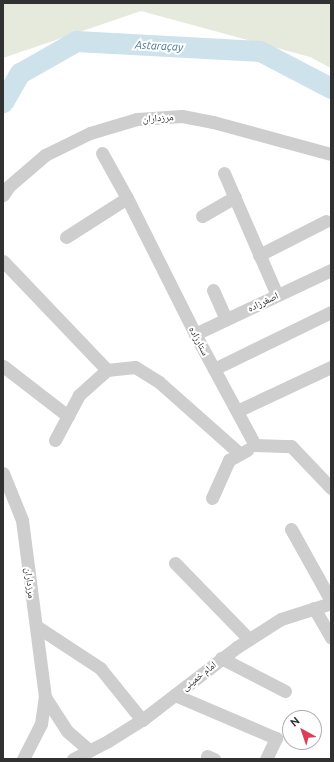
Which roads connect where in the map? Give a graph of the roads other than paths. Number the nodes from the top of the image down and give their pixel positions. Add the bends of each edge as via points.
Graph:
1 (102, 153) dead end
2 (331, 154) edge
3 (224, 173) dead end
4 (3, 195) edge
5 (235, 197) junction
6 (127, 198) junction
7 (202, 216) dead end
8 (326, 221) dead end
9 (66, 237) dead end
10 (259, 256) junction
11 (3, 261) edge
12 (331, 270) edge
13 (213, 290) dead end
14 (277, 295) junction
15 (331, 312) edge
16 (226, 319) junction
17 (195, 334) junction
18 (3, 366) edge
19 (331, 367) edge
20 (214, 369) junction
21 (107, 370) junction
22 (237, 411) junction
23 (68, 416) junction
24 (55, 440) dead end
25 (255, 445) junction
26 (240, 454) junction
27 (3, 473) edge
28 (331, 488) edge
29 (212, 498) dead end
30 (291, 529) dead end
31 (176, 563) dead end
32 (331, 602) edge
33 (314, 608) junction
34 (36, 626) junction
35 (331, 638) edge
36 (249, 639) junction
37 (221, 658) junction
38 (285, 691) dead end
39 (175, 695) junction
40 (45, 698) junction
41 (142, 720) junction
42 (90, 751) junction
43 (23, 759) edge
44 (72, 759) edge
45 (266, 759) edge

1 - 6 street, ستارزاده
2 - 4 street, مرزداران via 205,120 182,116 137,119 90,133 45,155 9,186
3 - 5 street
5 - 7 street
5 - 10 street
6 - 9 street
6 - 17 street, ستارزاده
8 - 10 street
10 - 14 street
11 - 21 street
12 - 14 street, اصغرزاده
13 - 16 street
14 - 16 street, اصغرزاده
15 - 20 street
16 - 17 street, اصغرزاده
17 - 20 street, ستارزاده
18 - 23 street
19 - 22 street
20 - 22 street, ستارزاده
21 - 23 street via 79,395
21 - 26 street via 135,367 159,382
22 - 25 street, ستارزاده
23 - 24 street
25 - 26 street
25 - 28 street via 291,446
26 - 29 street via 229,460
27 - 34 street, مرزداران via 22,520
30 - 32 street
31 - 36 street
32 - 33 street, امام خمینی
33 - 35 street
33 - 36 street, امام خمینی via 281,619
34 - 40 street, مرزداران
34 - 41 street via 100,668
36 - 37 street, امام خمینی
37 - 38 street
37 - 39 street, امام خمینی
39 - 41 street, امام خمینی
39 - 45 street via 276,738
40 - 42 street, مرزداران via 67,731
40 - 43 street, مرزداران via 41,724
41 - 42 street, امام خمینی
42 - 44 street, امام خمینی

